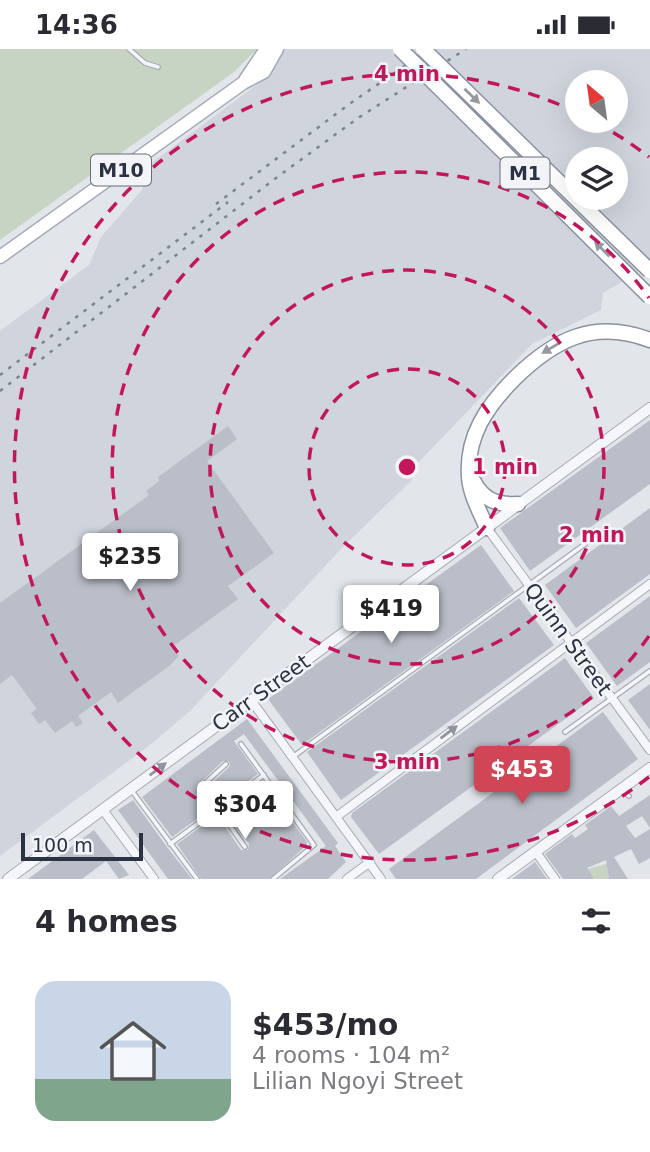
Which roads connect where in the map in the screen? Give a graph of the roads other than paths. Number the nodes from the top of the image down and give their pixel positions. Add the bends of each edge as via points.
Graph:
1 (129, 49) edge
2 (266, 49) edge
3 (277, 49) edge
4 (400, 49) edge
5 (423, 49) edge
6 (158, 67) dead end
7 (243, 83) junction
8 (0, 257) edge
9 (650, 271) edge
10 (650, 297) edge
11 (650, 340) edge
12 (650, 408) edge
13 (469, 472) junction
14 (518, 504) junction
15 (486, 528) junction
16 (585, 544) dead end
17 (650, 584) edge
18 (530, 586) junction
19 (570, 642) junction
20 (650, 671) edge
21 (611, 698) junction
22 (251, 701) junction
23 (565, 732) dead end
24 (241, 744) dead end
25 (650, 750) edge
26 (292, 757) junction
27 (226, 764) dead end
28 (650, 768) edge
29 (264, 775) junction
30 (131, 789) junction
31 (217, 810) junction
32 (105, 813) junction
33 (336, 817) junction
34 (170, 844) junction
35 (245, 847) dead end
36 (536, 852) junction
37 (370, 862) junction
38 (8, 879) edge
39 (154, 879) edge
40 (197, 879) edge
41 (273, 879) edge
42 (347, 879) edge
43 (381, 879) edge
44 (498, 879) edge
45 (555, 879) edge

1 - 6 lane
2 - 7 main road, M10
3 - 7 main road, M10 via 264,72
10 -> 4 highway, M1, bridge
5 -> 9 highway, M1, bridge
7 - 8 main road, M10
11 -> 13 highway via 593,332 568,339 532,362 482,417
12 - 14 street, Carr Street
13 - 14 highway via 484,497
13 - 15 highway
14 - 15 street, Carr Street
15 - 18 street, Quinn Street
15 - 22 street, Carr Street
16 - 18 lane
17 - 19 street
18 - 19 street, Quinn Street
18 - 26 lane
19 - 21 street, Quinn Street
33 -> 19 street
20 - 21 lane
21 - 23 lane
21 - 25 street, Quinn Street
22 - 26 street
30 -> 22 street, Carr Street
24 - 29 lane
26 - 33 street
27 - 31 lane via 202,786
28 - 36 street via 625,793
29 - 31 lane
29 - 41 lane via 314,845
30 - 32 street, Carr Street
30 - 34 lane
31 - 34 lane
31 - 35 lane
32 - 38 street, Carr Street
32 - 39 street
33 - 37 street
34 - 40 lane
36 - 44 street
36 - 45 street
37 - 42 street
37 - 43 street

